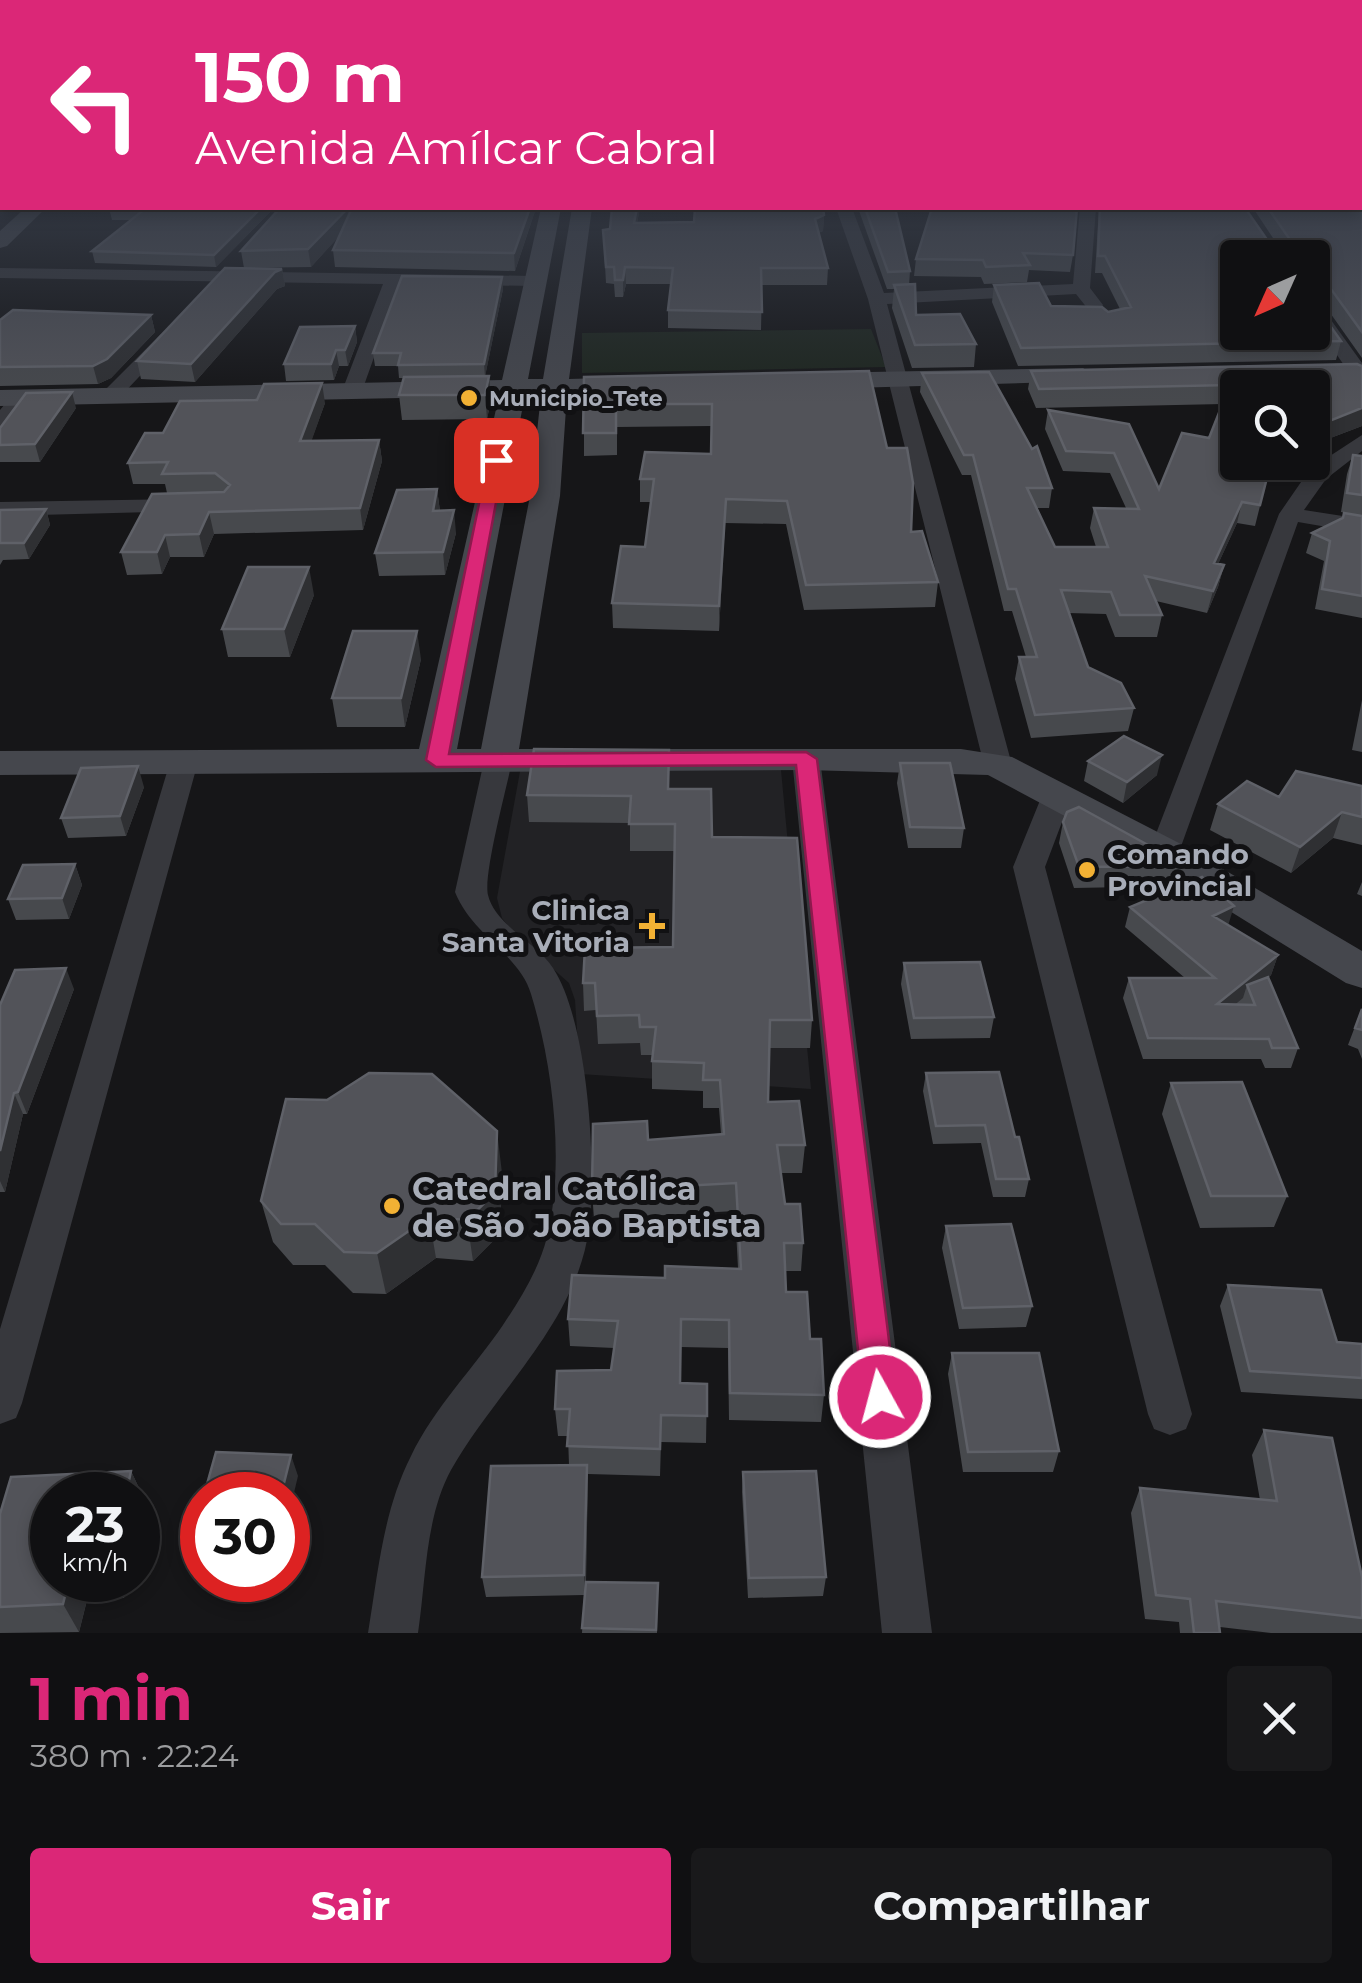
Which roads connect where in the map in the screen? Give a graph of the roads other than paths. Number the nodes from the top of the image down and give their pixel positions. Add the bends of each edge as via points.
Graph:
1 (540, 251) edge
2 (576, 251) edge
3 (860, 251) edge
4 (1085, 251) edge
5 (234, 268) junction
6 (0, 273) edge
7 (393, 279) junction
8 (533, 281) junction
9 (1082, 289) junction
10 (877, 299) junction
11 (202, 302) edge
12 (1112, 322) edge
13 (176, 328) edge
14 (1330, 331) edge
15 (1330, 372) edge
16 (1361, 373) edge
17 (1108, 376) edge
18 (898, 379) junction
19 (783, 382) edge
20 (669, 384) edge
21 (512, 388) junction
22 (555, 388) junction
23 (352, 391) junction
24 (112, 395) junction
25 (10, 398) edge
26 (0, 424) edge
27 (1362, 441) edge
28 (202, 506) edge
29 (0, 509) edge
30 (1290, 514) junction
31 (1362, 526) edge
32 (806, 759) junction
33 (436, 760) junction
34 (498, 760) junction
35 (184, 762) junction
36 (0, 763) edge
37 (998, 765) junction
38 (1058, 794) junction
39 (1164, 852) junction
40 (1362, 972) edge
41 (0, 1402) edge
42 (1170, 1414) dead end
43 (394, 1633) edge
44 (907, 1633) edge

1 - 8 street
2 - 22 street
3 - 10 street
4 - 9 street
5 - 6 street
5 - 7 street
5 - 11 street
7 - 8 street
7 - 23 street
8 - 21 street
9 - 10 street
9 - 12 street
10 - 18 street
13 - 24 street
14 - 16 street
15 - 16 street
17 - 18 street
18 - 19 street
18 - 37 street
20 - 22 street
21 - 22 street
21 - 23 street
21 - 33 street
22 - 34 street via 545,496
23 - 24 street
24 - 25 street
25 - 26 street
27 - 30 street via 1318,474
28 - 29 street
30 - 31 street
30 - 39 street
32 - 34 street
32 - 37 street
32 - 44 street
33 - 34 street
33 - 35 street
34 - 43 street via 472,892 476,911 528,959 548,992 570,1118 569,1230 542,1298 434,1456 421,1486
35 - 36 street
35 - 41 street
37 - 38 street
38 - 39 street
38 - 42 street via 1029,867
39 - 40 street

